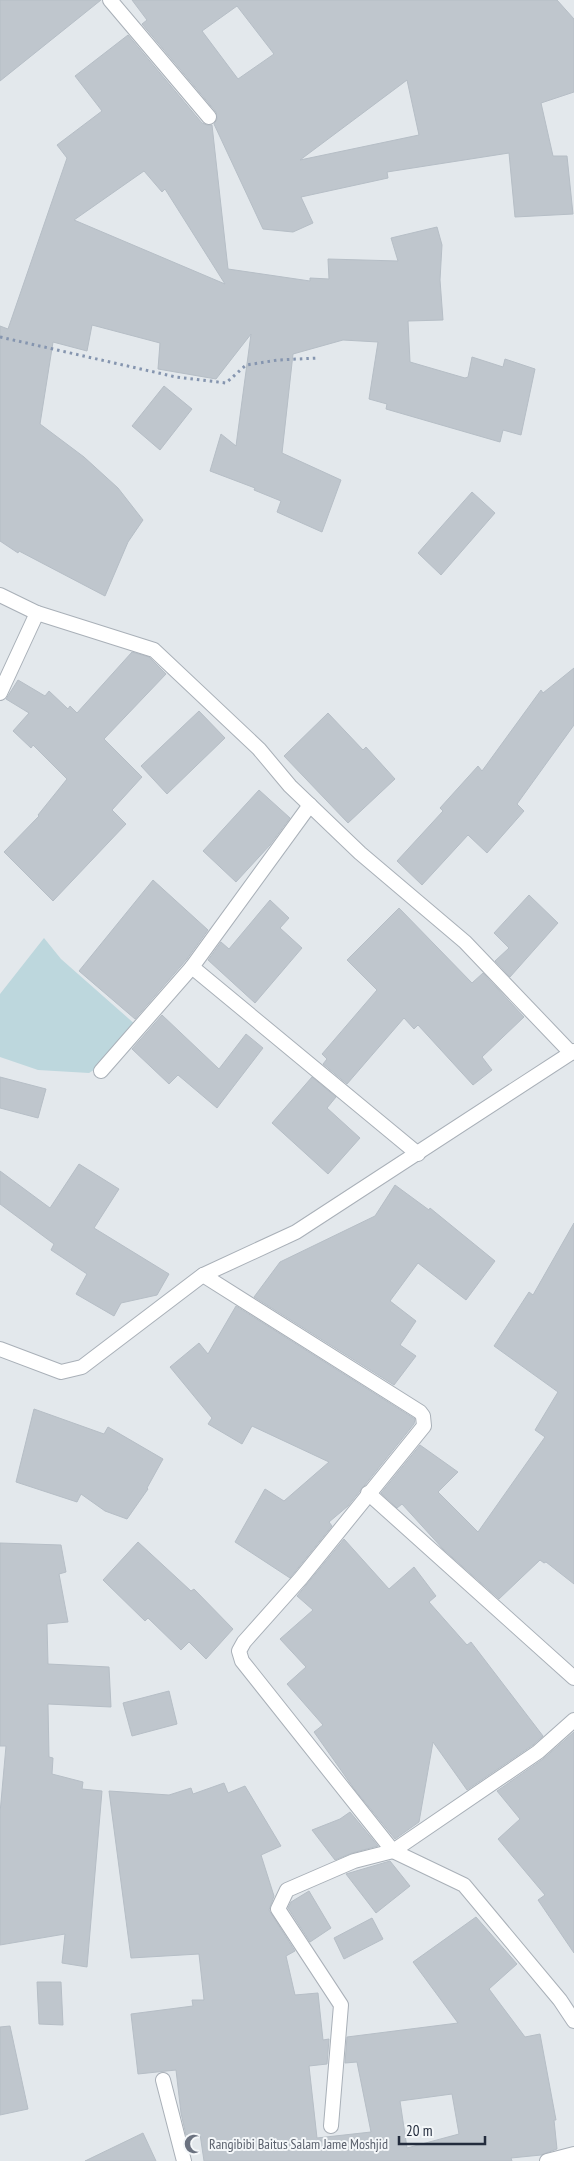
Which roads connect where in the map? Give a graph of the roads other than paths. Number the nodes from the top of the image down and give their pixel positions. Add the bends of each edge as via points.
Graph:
1 (110, 0) edge
2 (209, 117) dead end
3 (0, 595) edge
4 (37, 613) junction
5 (0, 693) edge
6 (310, 805) junction
7 (192, 967) junction
8 (573, 1052) edge
9 (102, 1071) dead end
10 (418, 1154) junction
11 (203, 1276) junction
12 (0, 1349) edge
13 (368, 1494) junction
14 (574, 1678) edge
15 (574, 1720) edge
16 (392, 1851) junction
17 (574, 2021) edge
18 (163, 2080) dead end
19 (331, 2126) dead end
20 (574, 2154) edge
21 (184, 2161) edge
22 (547, 2161) edge

1 - 2 street
3 - 4 street
4 - 5 street
4 - 6 street via 154,650 259,749
6 - 7 street
6 - 8 street via 360,853 465,942
7 - 9 street
7 - 10 street
8 - 10 street
10 - 11 street via 296,1232
11 - 12 street via 82,1367 61,1372
11 - 13 street via 423,1416 424,1426
13 - 14 street
13 - 16 street via 240,1650 242,1661
15 - 16 street via 538,1752
16 - 17 street via 464,1885
16 - 19 street via 354,1861 287,1890 278,1909 341,2005
18 - 21 street
20 - 22 street

